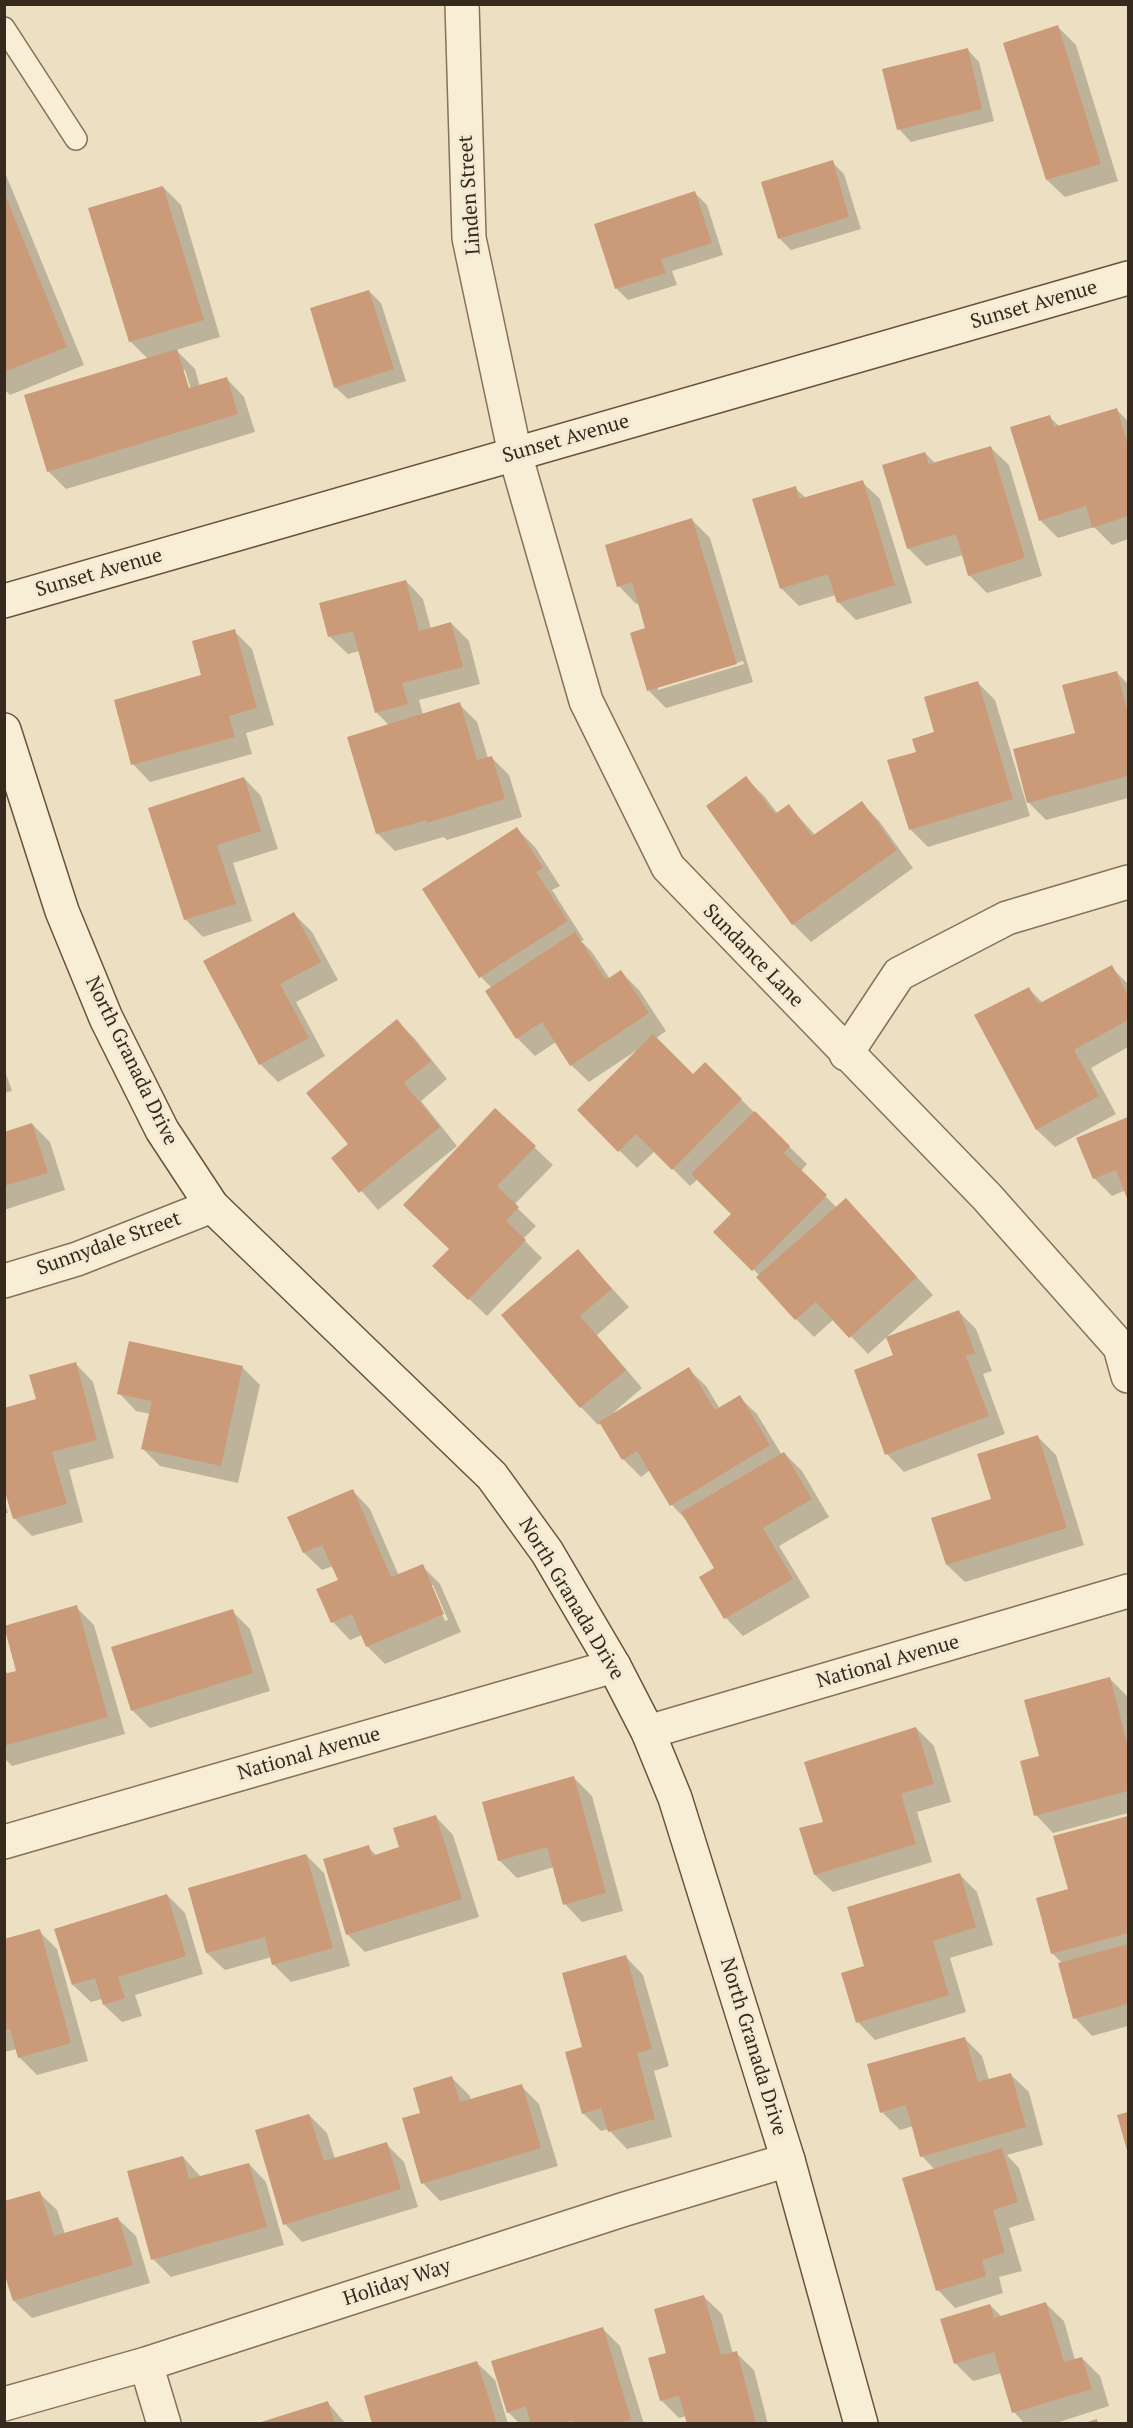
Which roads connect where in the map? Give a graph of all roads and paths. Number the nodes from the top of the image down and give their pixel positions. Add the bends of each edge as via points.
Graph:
1 (462, 4) edge
2 (4, 28) edge
3 (76, 139) dead end
4 (1128, 278) edge
5 (514, 454) junction
6 (4, 601) edge
7 (4, 730) edge
8 (1128, 882) edge
9 (846, 1054) junction
10 (212, 1206) junction
11 (4, 1281) edge
12 (1128, 1376) edge
13 (1128, 1592) edge
14 (614, 1666) junction
15 (648, 1732) junction
16 (4, 1842) edge
17 (788, 2160) junction
18 (146, 2364) junction
19 (4, 2404) edge
20 (164, 2424) edge
21 (861, 2424) edge

1 - 5 street, Linden Street via 470,238
2 - 3 lane
4 - 5 street, Sunset Avenue
5 - 6 street, Sunset Avenue
5 - 9 street, Sundance Lane via 586,701 668,867
7 - 10 street, North Granada Drive via 62,911 106,1018 162,1130
8 - 9 street via 1007,918 899,974
9 - 12 street, Sundance Lane via 987,1197 1120,1347
10 - 11 street, Sunnydale Street via 77,1259
10 - 14 street, North Granada Drive via 492,1476 547,1552
13 - 15 street, National Avenue
14 - 15 street, North Granada Drive
14 - 16 street, National Avenue
15 - 17 street, North Granada Drive via 675,1798
17 - 18 street, Holiday Way
17 - 21 street, North Granada Drive
18 - 19 street, Holiday Way
18 - 20 street

